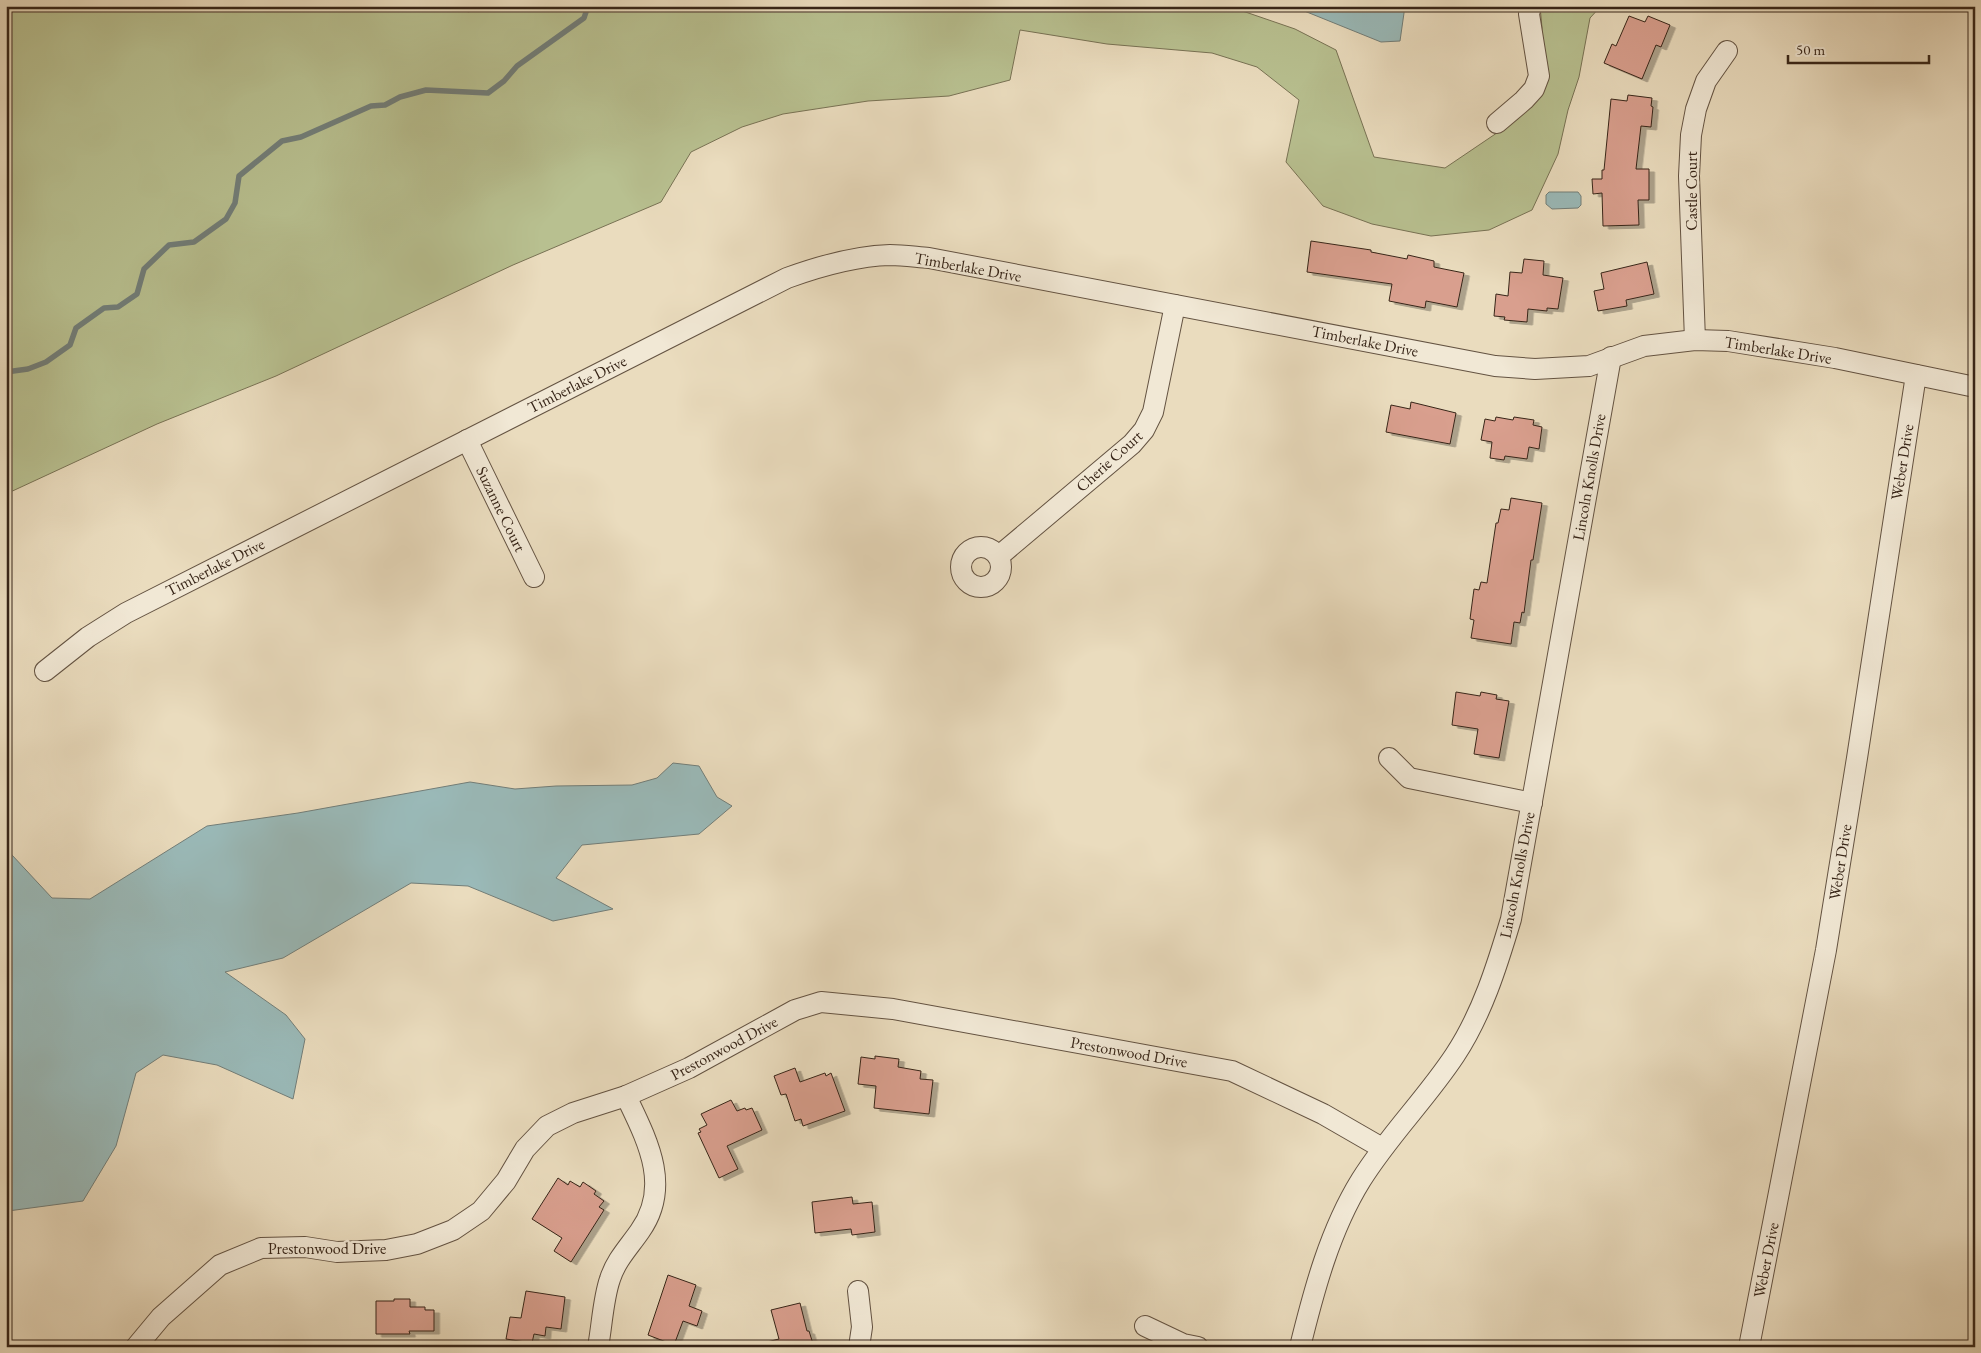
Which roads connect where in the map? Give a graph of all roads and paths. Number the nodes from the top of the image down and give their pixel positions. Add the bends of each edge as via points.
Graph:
1 (1531, 6) edge
2 (1727, 51) dead end
3 (1497, 123) dead end
4 (1175, 305) junction
5 (1695, 340) junction
6 (1611, 357) junction
7 (1916, 374) junction
8 (1975, 387) edge
9 (467, 440) junction
10 (999, 556) dead end
11 (534, 577) dead end
12 (45, 671) dead end
13 (1389, 758) dead end
14 (1532, 803) junction
15 (626, 1096) junction
16 (1382, 1148) junction
17 (858, 1291) dead end
18 (1145, 1326) dead end
19 (136, 1347) edge
20 (598, 1347) edge
21 (859, 1347) edge
22 (1198, 1347) edge
23 (1300, 1347) edge
24 (1749, 1347) edge

1 - 3 street via 1529,14 1539,76 1534,89
2 - 5 street, Castle Court via 1706,81 1691,136
4 - 6 street, Timberlake Drive via 1495,366 1535,369 1589,366
4 - 9 street, Timberlake Drive via 929,258 889,256 850,259 787,278
4 - 10 street, Cherie Court via 1154,412 1144,430 1132,444
5 - 6 street, Timberlake Drive via 1644,346
5 - 7 street, Timberlake Drive via 1728,341
6 - 14 street, Lincoln Knolls Drive
7 - 8 street, Timberlake Drive
7 - 24 street, Weber Drive via 1826,950
9 - 11 street, Suzanne Court
9 - 12 street, Timberlake Drive via 126,613 88,637
13 - 14 street via 1409,778
14 - 16 street, Lincoln Knolls Drive via 1511,919 1479,1011 1456,1054
15 - 16 street, Prestonwood Drive via 689,1068 795,1010 821,1002 893,1009 1232,1071 1322,1114
15 - 19 street, Prestonwood Drive via 573,1113 547,1126 525,1148 506,1181 481,1211 453,1230 417,1244 386,1250 337,1252 305,1247 261,1248 220,1265 162,1317
15 - 20 street via 654,1163 656,1187 652,1211 621,1255 610,1280
16 - 23 street, Lincoln Knolls Drive via 1333,1236
17 - 21 street via 862,1327
18 - 22 street via 1183,1344

